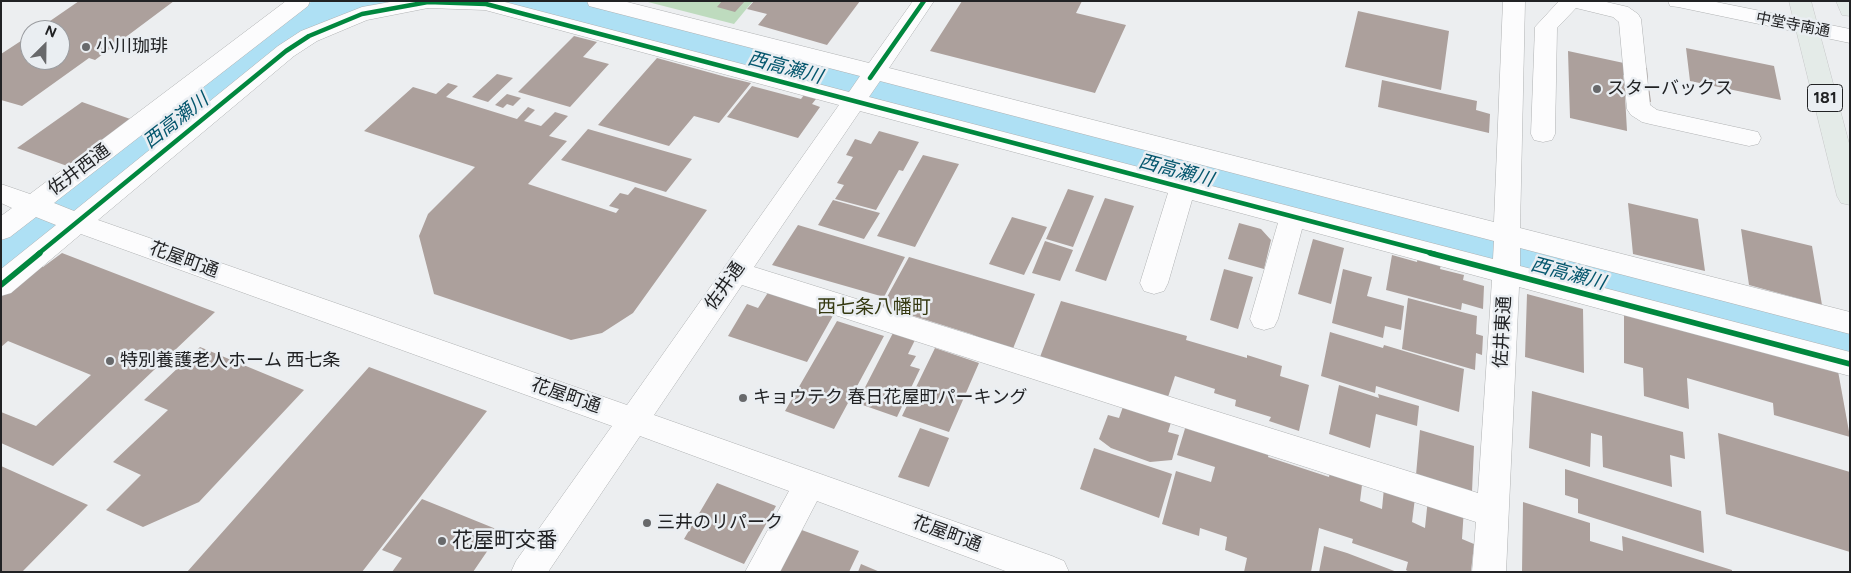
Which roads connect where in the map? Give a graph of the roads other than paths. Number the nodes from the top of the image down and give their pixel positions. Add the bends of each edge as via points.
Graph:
1 (300, 1) edge
2 (597, 1) edge
3 (924, 1) edge
4 (1514, 1) edge
5 (1572, 1) edge
6 (1678, 1) edge
7 (1800, 1) edge
8 (1847, 1) edge
9 (1850, 10) edge
10 (1807, 27) junction
11 (1850, 36) edge
12 (862, 88) junction
13 (1543, 134) dead end
14 (1749, 138) dead end
15 (1182, 189) junction
16 (1, 192) edge
17 (1850, 196) edge
18 (38, 207) junction
19 (1292, 218) junction
20 (76, 222) junction
21 (1, 230) edge
22 (1507, 235) junction
23 (735, 272) junction
24 (1506, 274) junction
25 (1154, 283) dead end
26 (1, 285) edge
27 (1264, 319) dead end
28 (1850, 323) edge
29 (1850, 364) edge
30 (633, 420) junction
31 (810, 484) junction
32 (1493, 513) junction
33 (528, 572) edge
34 (762, 572) edge
35 (1052, 572) edge
36 (1489, 572) edge

1 - 18 street, 佐井西通
2 - 12 street
3 - 12 street, 佐井通
4 - 22 street, 佐井東通
5 - 13 street via 1546,27
5 - 14 street via 1620,12 1630,19 1639,109 1650,116
6 - 10 street, 中堂寺南通
7 - 10 main road, 181
8 - 9 main road
10 - 11 street, 中堂寺南通
10 - 17 main road, 181
12 - 15 street
12 - 20 street via 486,4 428,2 397,7 362,14 333,25 286,51
12 - 22 street
12 - 23 street, 佐井通
15 - 19 street
15 - 25 street
16 - 18 street, 花屋町通
18 - 20 street, 花屋町通
18 - 21 street, 佐井西通
19 - 24 street
19 - 27 street
20 - 26 street
20 - 30 street, 花屋町通
22 - 24 street, 佐井東通
22 - 28 street
23 - 30 street, 佐井通
23 - 32 street
24 - 29 street
24 - 32 street, 佐井東通
30 - 31 street, 花屋町通
30 - 33 street, 佐井通
31 - 34 street
31 - 35 street, 花屋町通
32 - 36 street, 佐井東通

